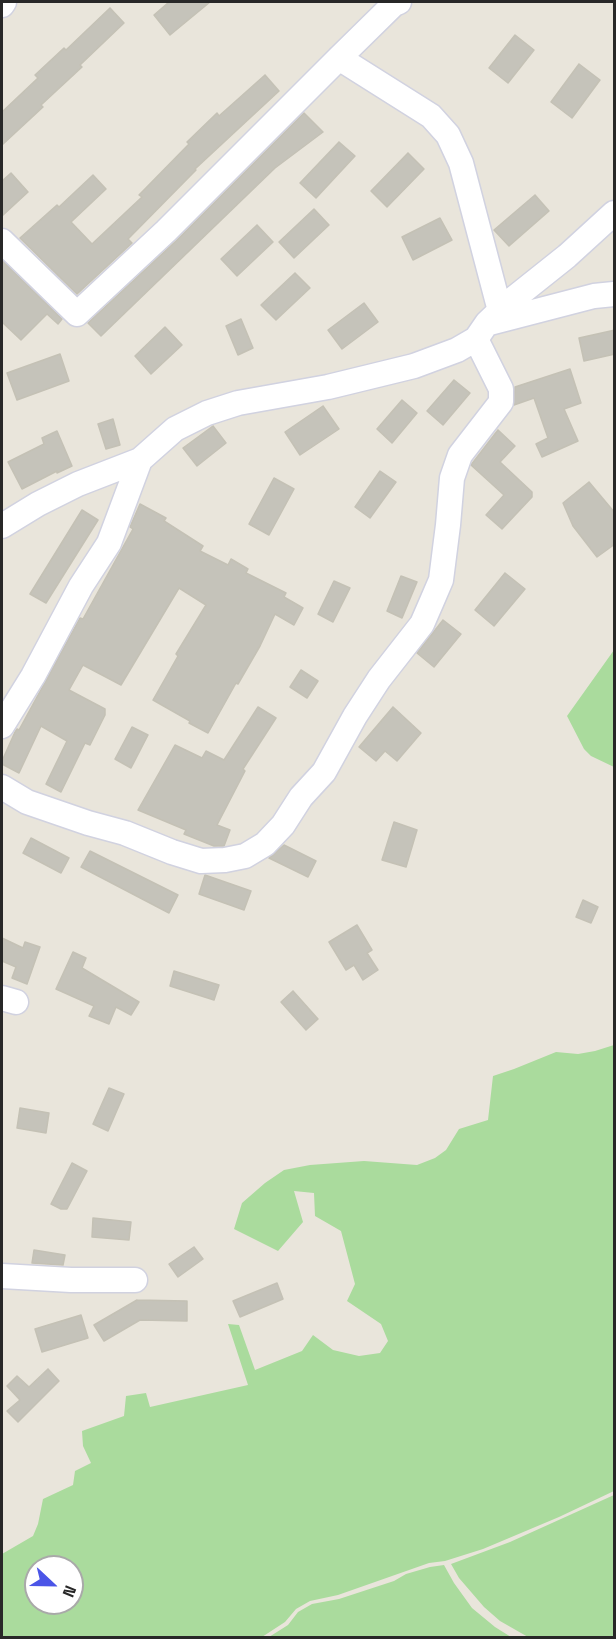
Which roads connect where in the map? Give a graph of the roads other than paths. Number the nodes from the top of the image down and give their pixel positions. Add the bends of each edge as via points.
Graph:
1 (4, 2) edge
2 (399, 2) edge
3 (2, 5) edge
4 (339, 58) junction
5 (615, 213) edge
6 (2, 241) edge
7 (615, 294) edge
8 (488, 324) junction
9 (140, 460) junction
10 (2, 526) edge
11 (2, 726) edge
12 (2, 787) edge
13 (2, 1276) edge
14 (135, 1280) dead end

1 - 3 street
2 - 4 street
4 - 6 street via 77,314
4 - 8 street via 431,116 448,135 460,163
5 - 8 street
7 - 8 street
8 - 9 street via 457,350 414,366 207,413 175,429
8 - 12 street via 501,402 460,455 452,478 441,580 432,601 422,624 355,716 324,772 265,844 245,856 201,861 46,809
9 - 10 street via 78,484
9 - 11 street via 109,543
13 - 14 street

